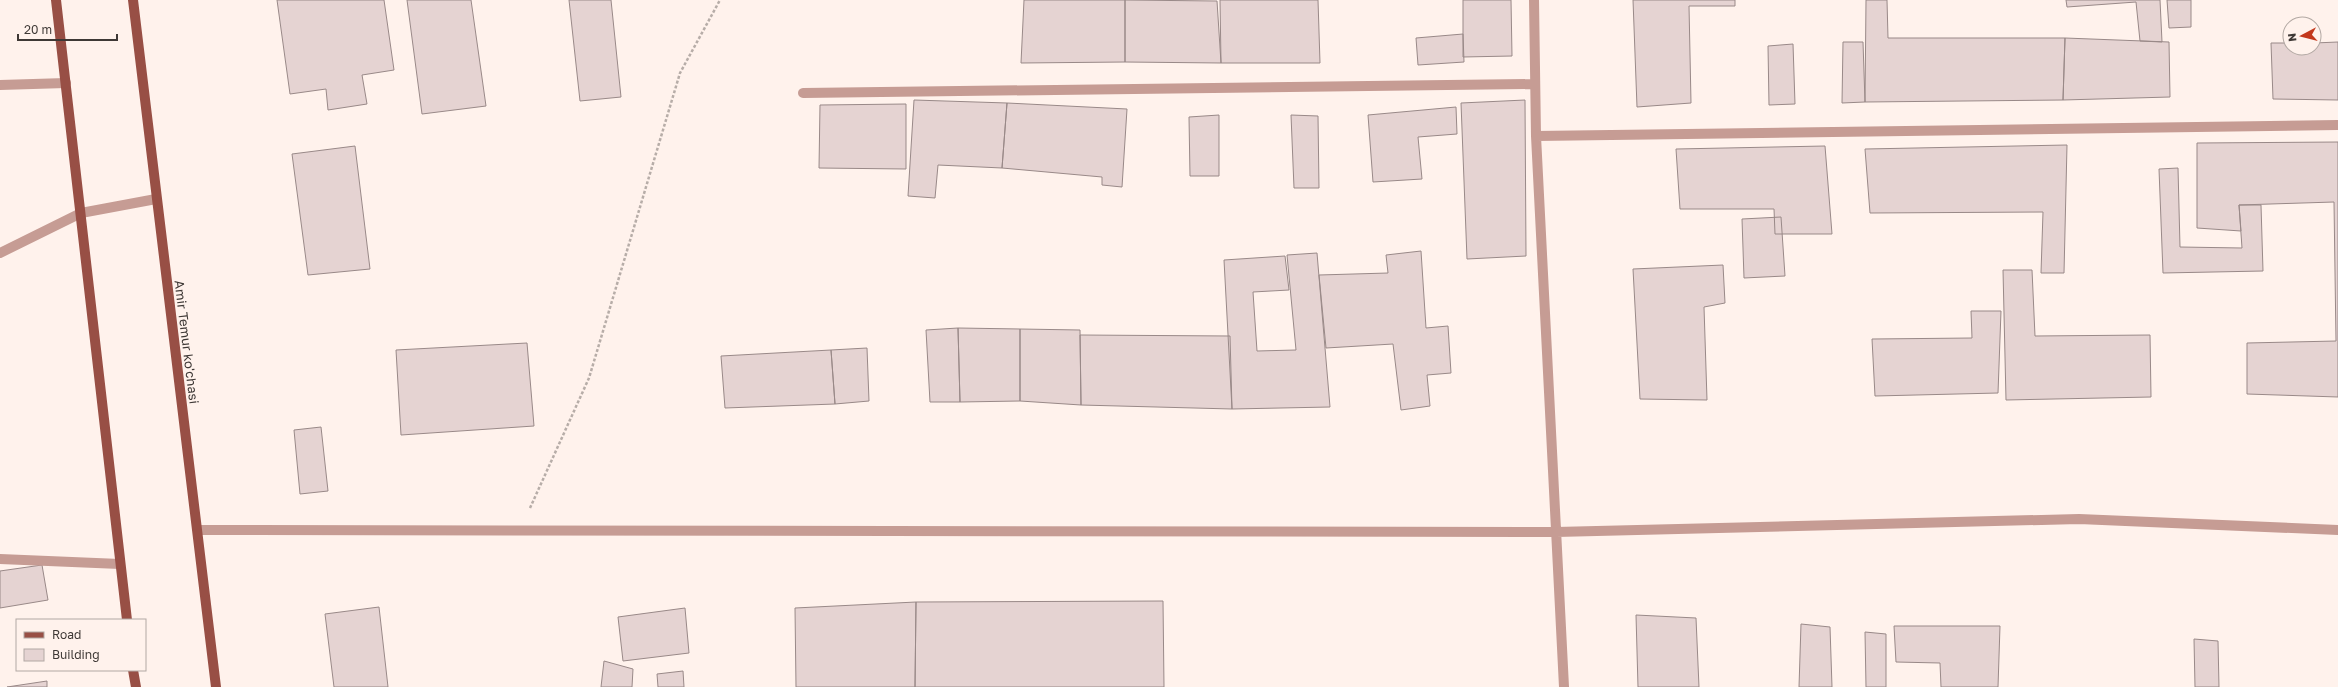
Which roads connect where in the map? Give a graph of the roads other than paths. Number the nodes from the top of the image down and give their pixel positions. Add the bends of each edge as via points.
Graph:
1 (56, 0) edge
2 (133, 0) edge
3 (1534, 0) edge
4 (66, 83) junction
5 (1535, 84) junction
6 (0, 85) edge
7 (803, 93) dead end
8 (2338, 125) edge
9 (1536, 136) junction
10 (156, 199) junction
11 (81, 213) junction
12 (0, 253) edge
13 (198, 530) junction
14 (2338, 530) edge
15 (1556, 532) junction
16 (0, 559) edge
17 (120, 564) junction
18 (127, 619) edge
19 (134, 671) edge
20 (136, 687) edge
21 (216, 687) edge
22 (1564, 687) edge

1 - 4 main road
2 - 10 main road, Amir Temur ko'chasi
3 - 5 street
4 - 6 street
4 - 11 main road
5 - 7 street
5 - 9 street
8 - 9 street
9 - 15 street
10 - 11 street
10 - 13 main road, Amir Temur ko'chasi
11 - 12 street
11 - 17 main road
13 - 15 street
13 - 21 main road, Amir Temur ko'chasi
14 - 15 street via 2079,519
15 - 22 street
16 - 17 street
17 - 18 main road
19 - 20 main road

